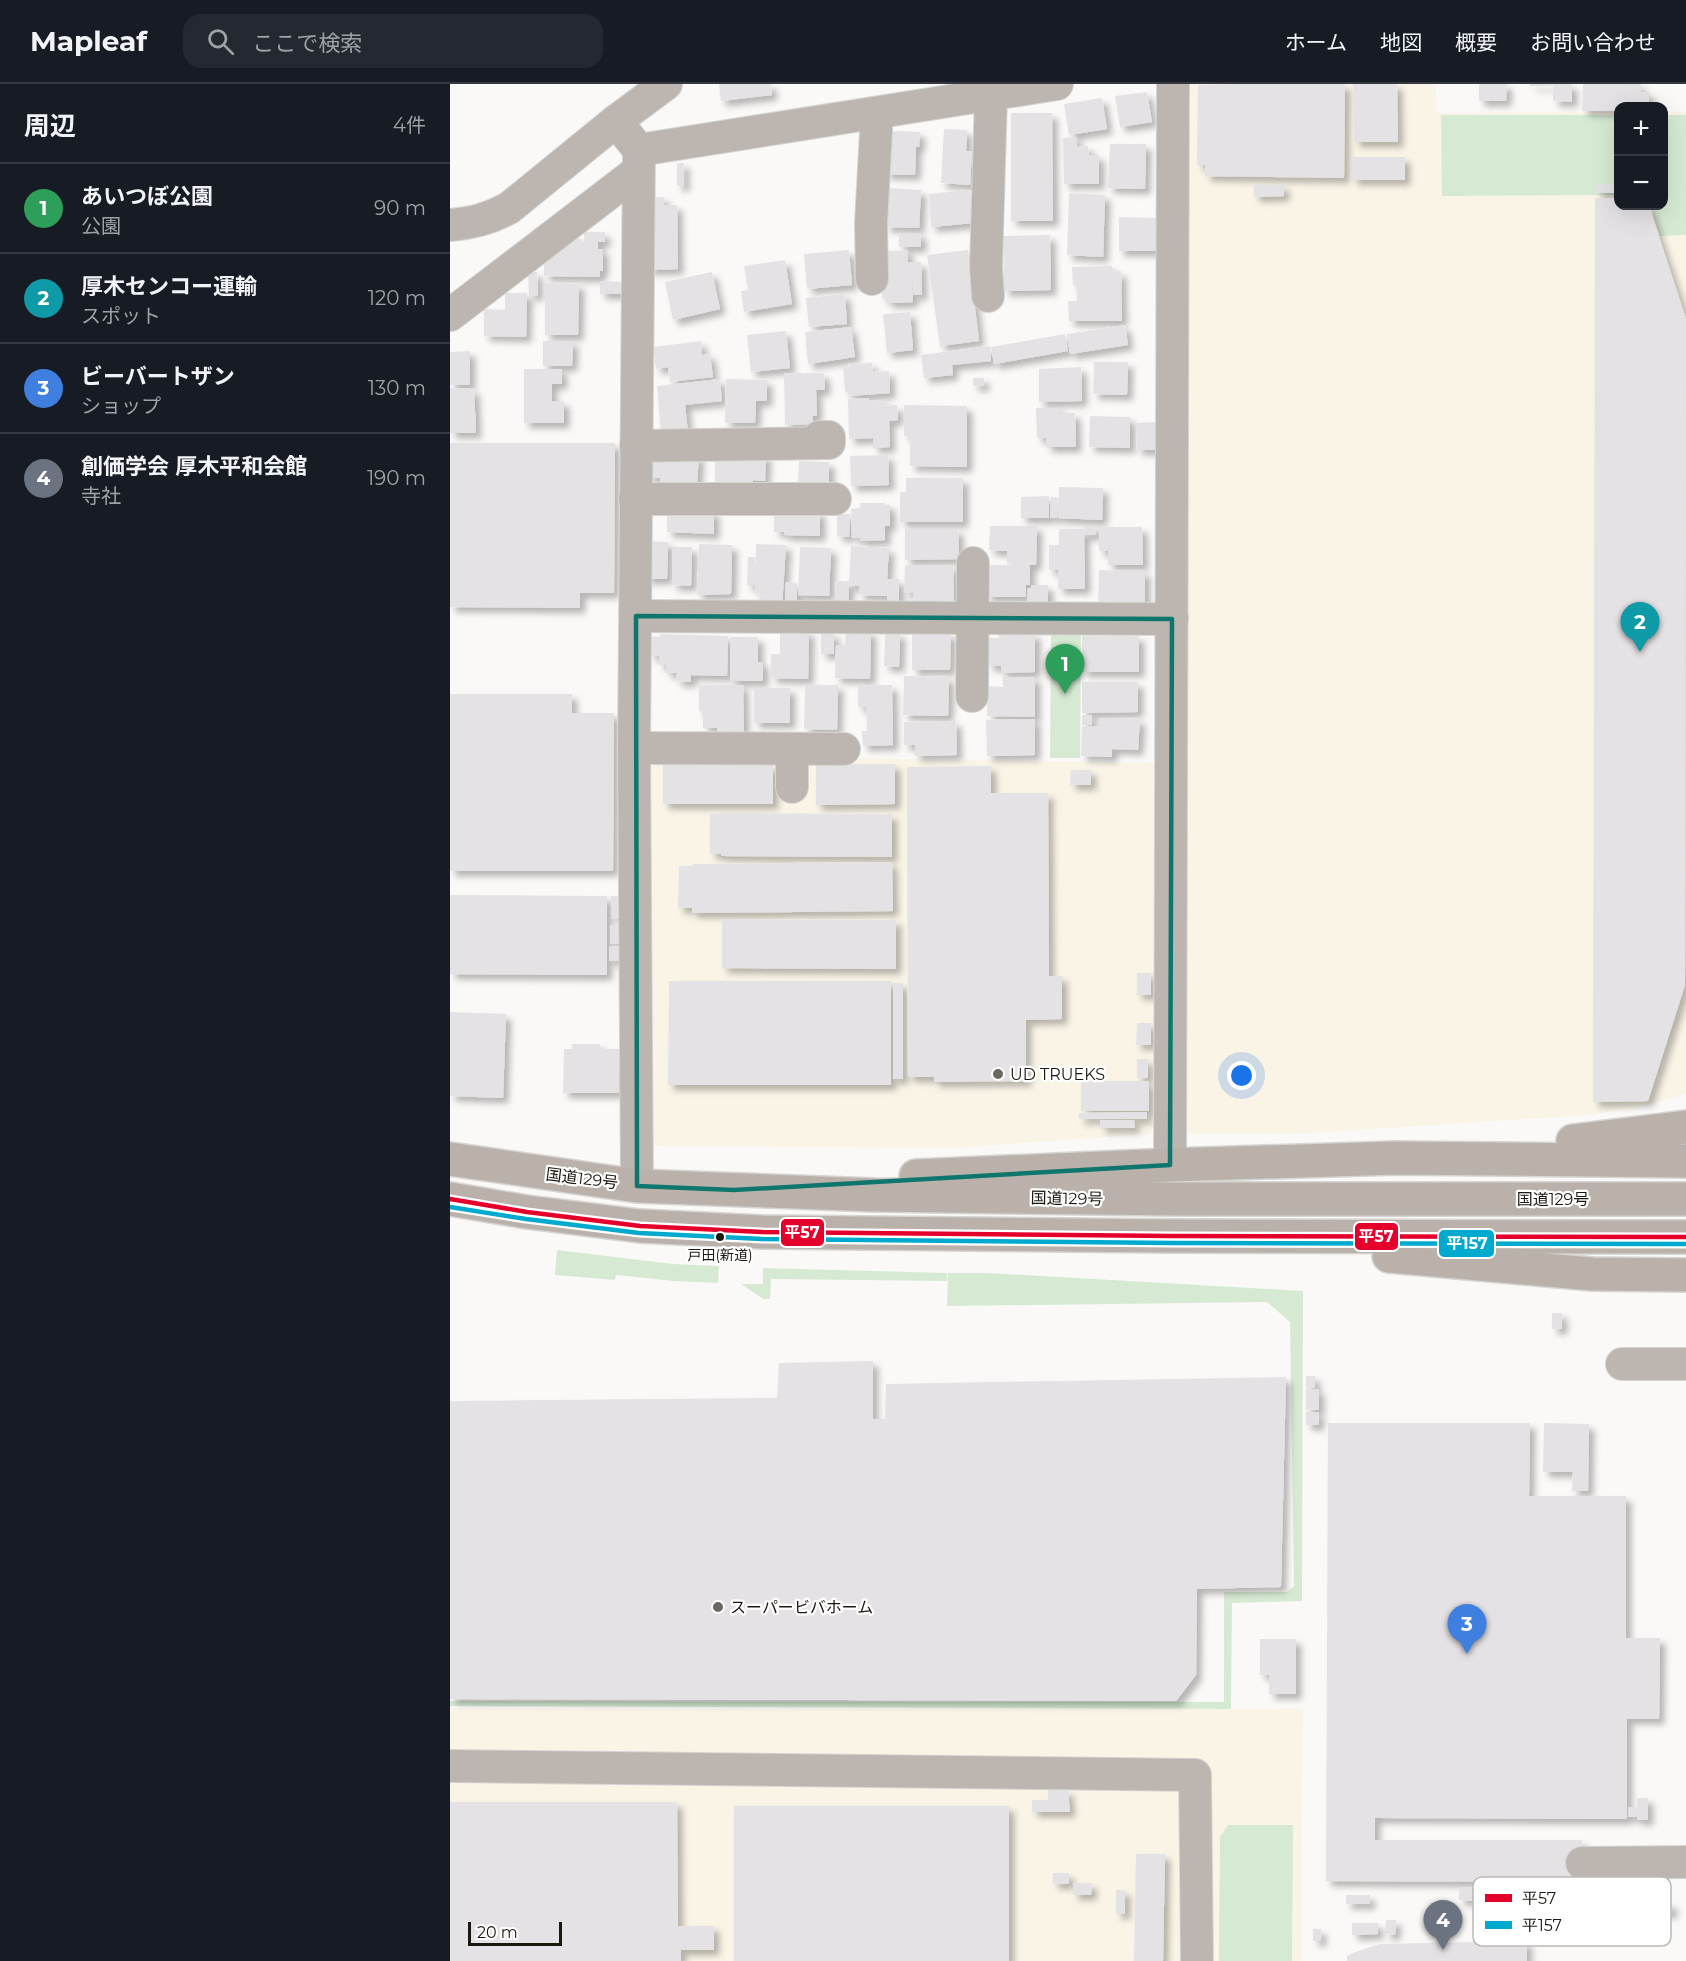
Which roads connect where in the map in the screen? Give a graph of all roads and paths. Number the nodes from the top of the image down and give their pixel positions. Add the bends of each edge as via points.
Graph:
1 (666, 84) edge
2 (1057, 84) edge
3 (1173, 84) edge
4 (992, 95) junction
5 (877, 113) junction
6 (616, 121) junction
7 (638, 161) junction
8 (450, 225) edge
9 (872, 279) dead end
10 (988, 296) dead end
11 (450, 315) edge
12 (819, 437) dead end
13 (636, 446) junction
14 (635, 498) junction
15 (835, 498) dead end
16 (973, 563) dead end
17 (636, 616) junction
18 (973, 619) junction
19 (1172, 619) junction
20 (972, 696) dead end
21 (634, 748) junction
22 (792, 749) junction
23 (844, 749) dead end
24 (792, 787) dead end
25 (1686, 1127) edge
26 (1395, 1158) junction
27 (450, 1159) edge
28 (1686, 1161) edge
29 (1170, 1165) junction
30 (637, 1186) junction
31 (734, 1190) junction
32 (450, 1199) edge
33 (1686, 1200) edge
34 (1172, 1236) junction
35 (1686, 1237) edge
36 (1686, 1275) edge
37 (1622, 1364) dead end
38 (1686, 1364) edge
39 (450, 1766) edge
40 (1686, 1862) edge
41 (1582, 1863) dead end
42 (1197, 1961) edge

1 - 6 street
2 - 4 street
3 - 19 street
4 - 5 street
4 - 10 street
5 - 7 street
5 - 9 street
6 - 7 street
6 - 8 street via 509,208 491,218
7 - 11 street
7 - 13 street
12 - 13 street via 829,437 829,443 773,433
13 - 14 street
14 - 15 street
14 - 17 street
16 - 18 street
17 - 18 street
17 - 21 street
18 - 19 street
18 - 20 street
19 - 29 street
21 - 22 street
21 - 30 street
22 - 23 street
22 - 24 street
25 - 26 highway
26 - 28 highway
26 - 29 highway
27 - 30 highway, 国道129号
29 - 31 highway via 952,1174
30 - 31 highway, 国道129号
31 - 33 highway, 国道129号 via 1174,1199
32 - 34 highway via 640,1226 728,1231
34 - 35 highway
34 - 36 highway via 1592,1274
37 - 38 street
39 - 42 street via 1195,1775
40 - 41 street

